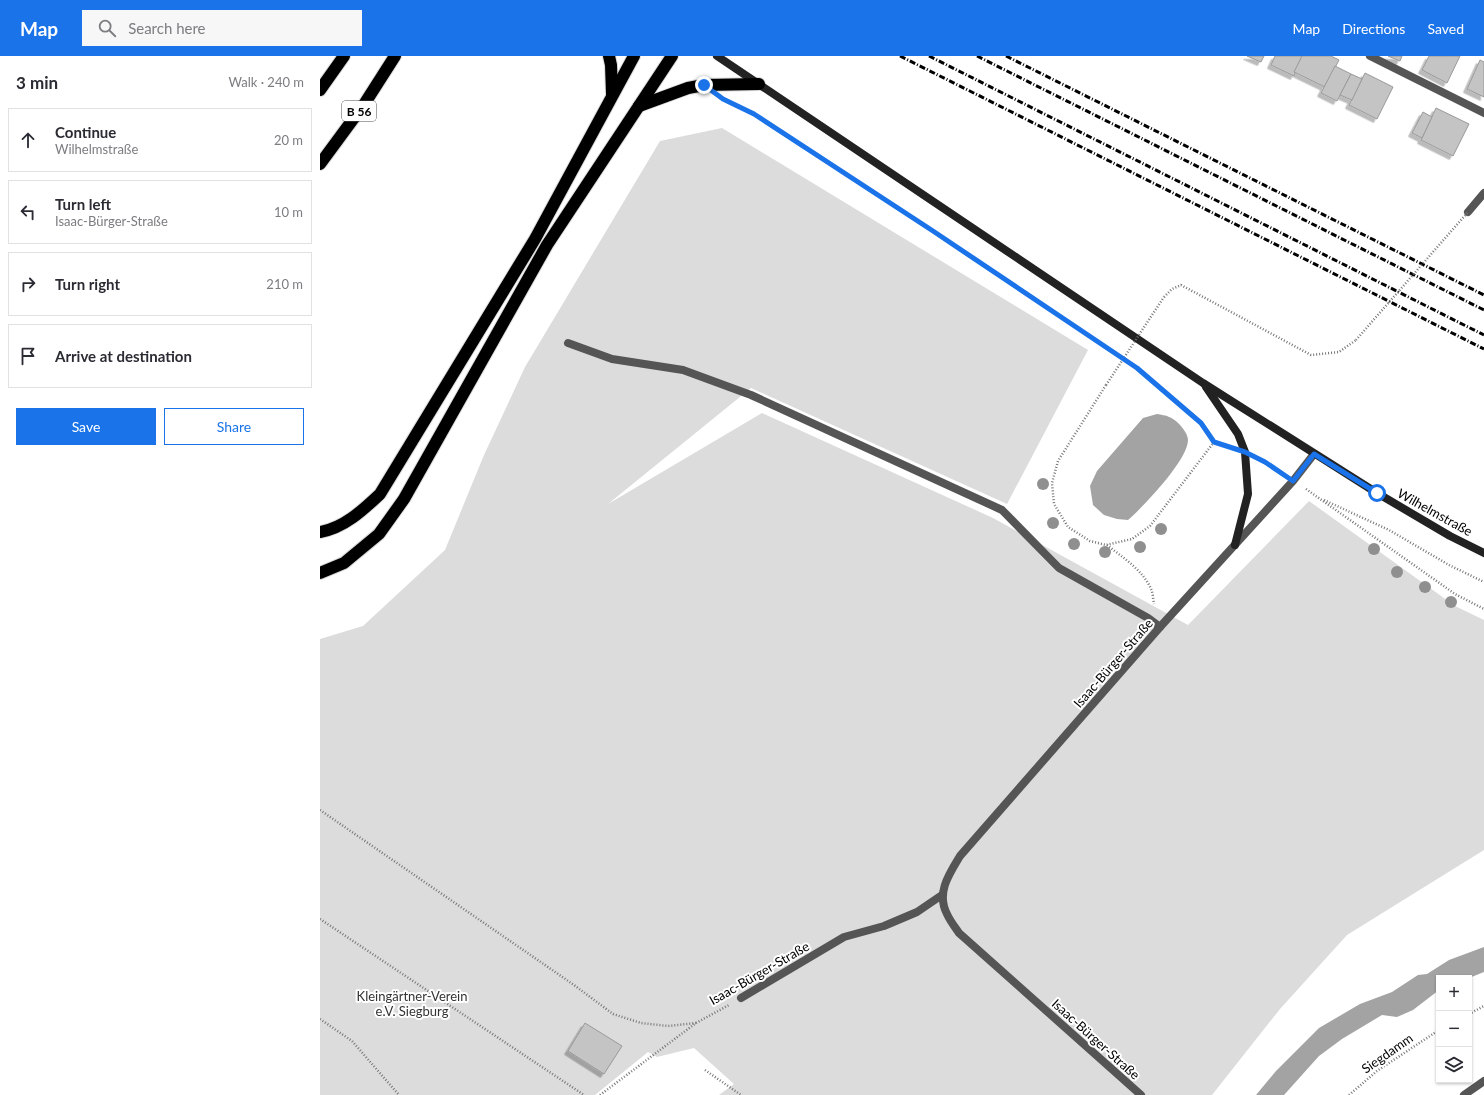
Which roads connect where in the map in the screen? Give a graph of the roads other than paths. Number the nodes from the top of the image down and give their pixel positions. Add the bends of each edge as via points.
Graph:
1 (344, 56) edge
2 (395, 56) edge
3 (609, 56) edge
4 (634, 56) edge
5 (672, 56) edge
6 (717, 56) edge
7 (1370, 56) edge
8 (759, 84) junction
9 (320, 90) edge
10 (612, 96) junction
11 (639, 106) junction
12 (1484, 113) edge
13 (320, 164) edge
14 (1484, 194) edge
15 (1468, 212) road end
16 (568, 342) dead end
17 (1203, 383) junction
18 (1314, 454) junction
19 (320, 532) edge
20 (1235, 545) junction
21 (1484, 553) edge
22 (320, 573) edge
23 (1160, 627) junction
24 (942, 895) junction
25 (741, 998) road end
26 (1484, 1081) edge
27 (1141, 1095) edge
28 (1464, 1095) edge

1 - 9 highway
2 - 13 highway, B 56
3 - 10 highway
4 - 10 highway
5 - 11 highway
6 - 8 main road, Wilhelmstraße
7 - 12 street
8 - 11 highway via 704,85 688,88
8 - 17 main road, Wilhelmstraße
10 - 19 highway via 535,239 380,494 357,516
11 - 22 highway via 547,245 404,499 379,534 344,563
14 - 15 street
16 - 23 street via 612,359 683,370 751,395 1002,510 1059,568
17 - 18 main road, Wilhelmstraße
17 - 20 main road via 1238,434 1245,452 1248,494
18 - 20 street, Isaac-Bürger-Straße
18 - 21 main road, Wilhelmstraße via 1450,536
20 - 23 street, Isaac-Bürger-Straße
23 - 24 street, Isaac-Bürger-Straße via 960,856 948,875
24 - 25 street, Isaac-Bürger-Straße via 917,912 884,926 844,937
24 - 27 street, Isaac-Bürger-Straße via 946,914 959,933
26 - 28 street

